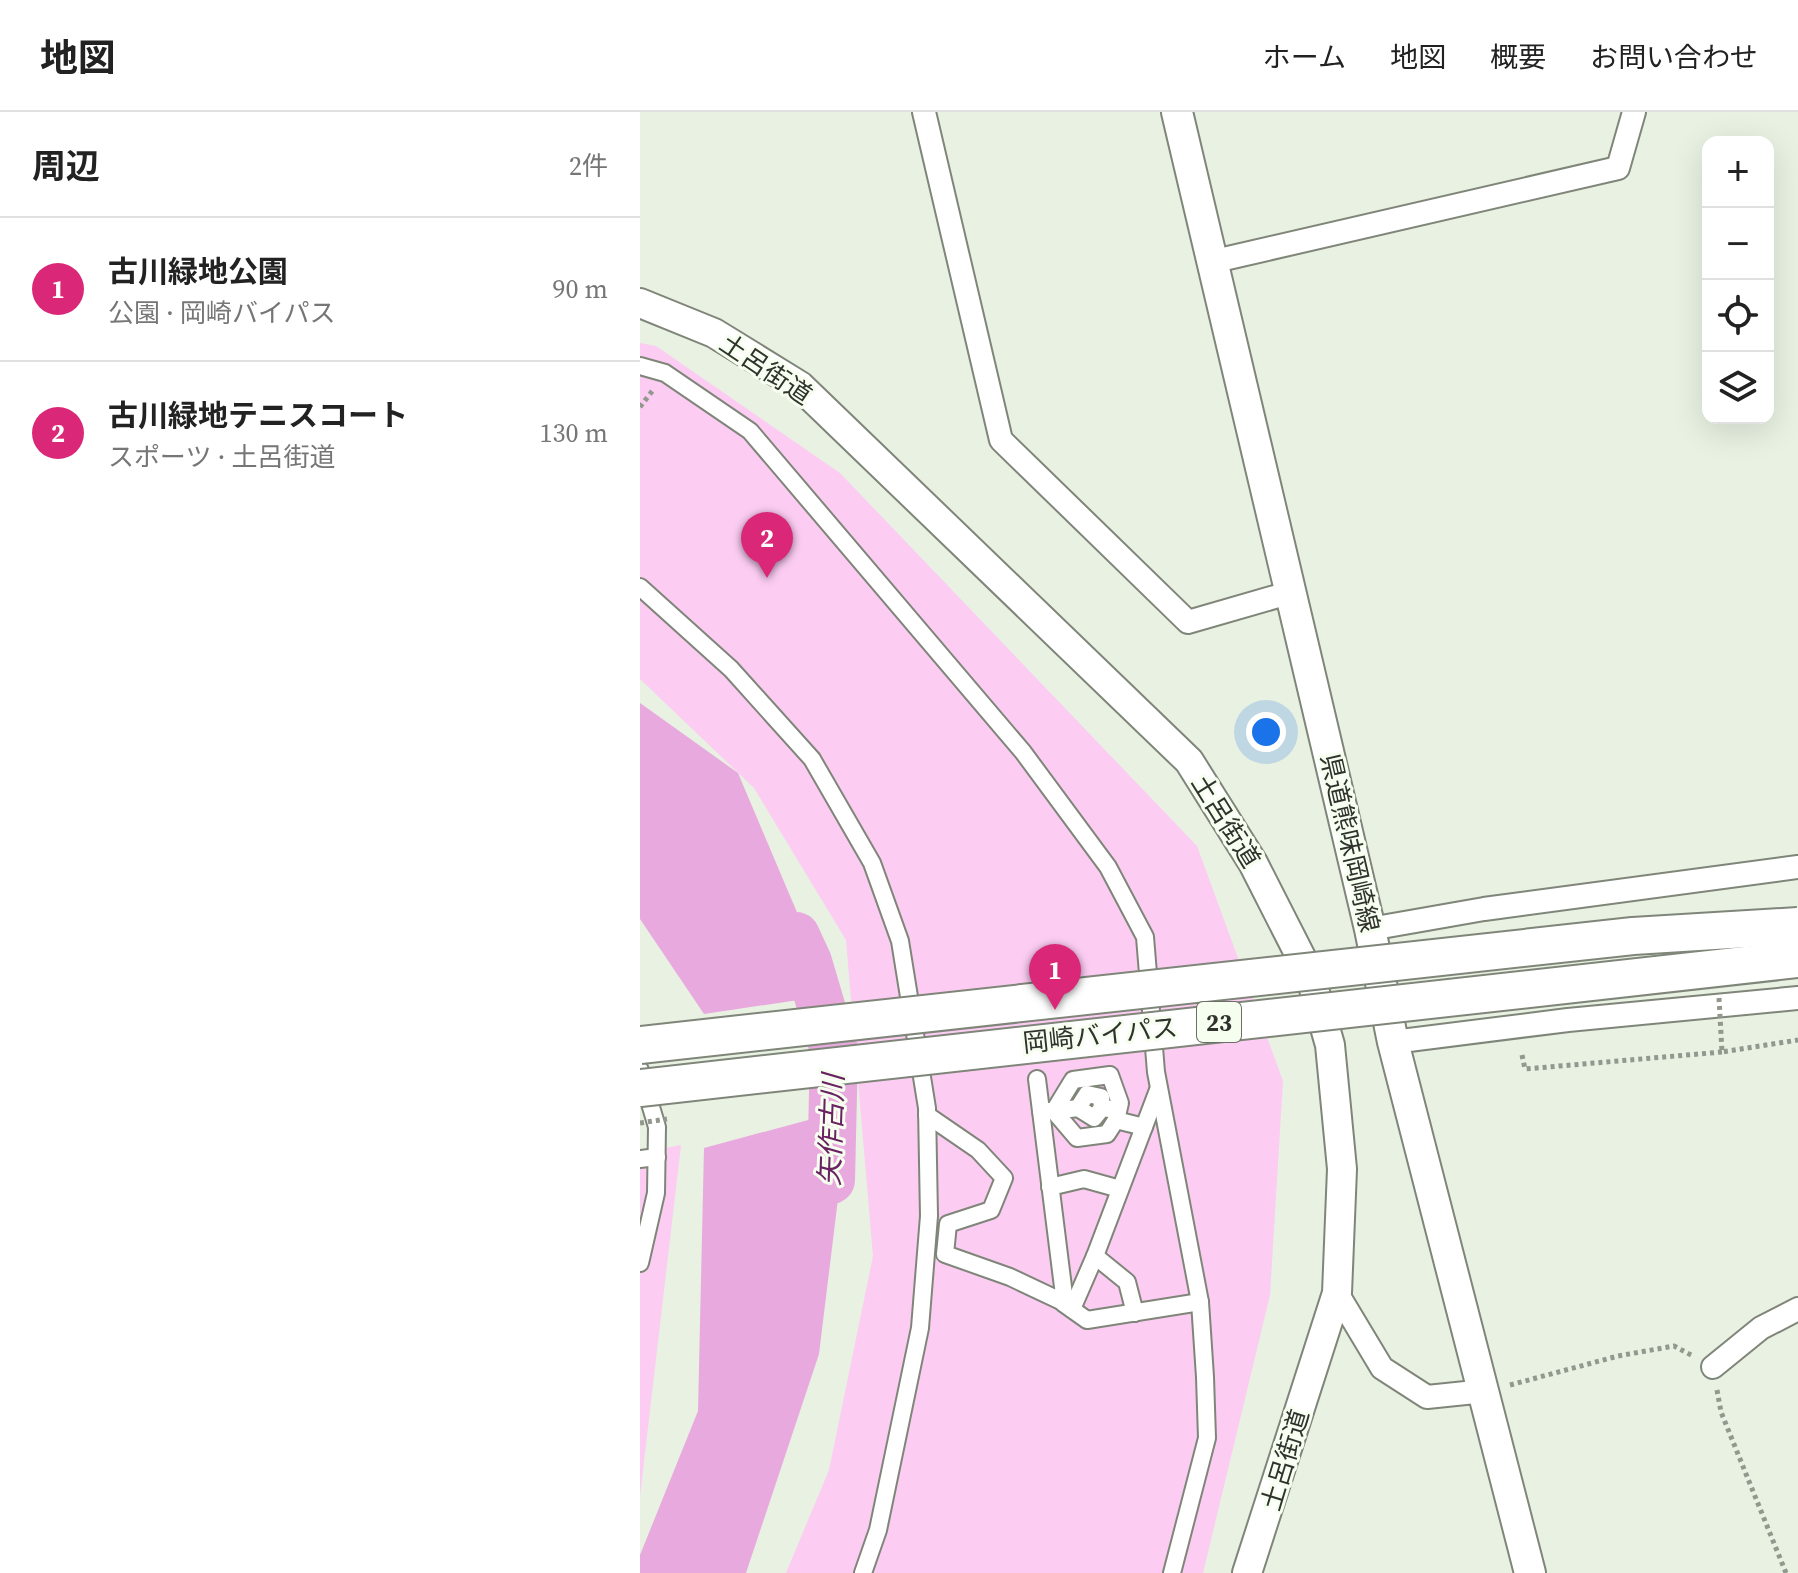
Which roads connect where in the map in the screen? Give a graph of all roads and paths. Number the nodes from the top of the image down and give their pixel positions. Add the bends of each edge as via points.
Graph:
1 (924, 112) edge
2 (1177, 112) edge
3 (1634, 112) edge
4 (1215, 261) junction
5 (640, 303) edge
6 (640, 366) edge
7 (640, 587) edge
8 (1292, 592) junction
9 (1798, 867) edge
10 (1798, 926) edge
11 (1370, 929) junction
12 (1798, 959) edge
13 (1719, 996) dead end
14 (1798, 998) edge
15 (1798, 1040) edge
16 (1393, 1042) junction
17 (640, 1045) edge
18 (1722, 1052) junction
19 (1522, 1055) dead end
20 (640, 1070) edge
21 (1037, 1079) dead end
22 (640, 1088) edge
23 (1159, 1088) junction
24 (1048, 1111) junction
25 (1112, 1113) junction
26 (927, 1115) junction
27 (1144, 1127) junction
28 (648, 1158) edge
29 (1050, 1187) junction
30 (1120, 1189) junction
31 (1095, 1256) junction
32 (640, 1263) edge
33 (1337, 1293) junction
34 (1200, 1302) junction
35 (1068, 1306) junction
36 (1798, 1309) edge
37 (1135, 1313) junction
38 (1713, 1367) junction
39 (1485, 1391) junction
40 (863, 1573) edge
41 (1172, 1573) edge
42 (1247, 1573) edge
43 (1530, 1573) edge
44 (1786, 1573) edge

1 - 8 street via 1001,440 1188,622
2 - 4 main road, 県道熊味岡崎線
3 - 4 street via 1618,168
4 - 8 main road, 県道熊味岡崎線
5 - 33 street, 土呂街道 via 714,333 800,386 1189,761 1253,863 1310,975 1330,1045 1342,1169
6 - 23 street via 665,373 750,431 1023,752 1108,867 1145,937
7 - 26 street via 731,669 812,759 872,863 900,941
8 - 11 main road, 県道熊味岡崎線
9 - 11 street
10 - 17 highway, 岡崎バイパス / 23, bridge via 1633,936
11 - 16 main road, 県道熊味岡崎線
12 - 22 highway, 岡崎バイパス / 23, bridge
13 - 18 path, bridge
14 - 16 street
15 - 18 path, bridge
16 - 39 main road, 県道熊味岡崎線
18 - 19 path via 1525,1069
20 - 28 street via 657,1127
21 - 24 street
23 - 27 street
23 - 34 street
24 - 25 street via 1078,1108 1087,1094 1101,1097
24 - 25 street via 1077,1138 1107,1134
24 - 25 street via 1073,1080 1110,1075 1120,1103
24 - 29 street
25 - 27 street
26 - 35 street via 978,1150 1004,1178 991,1210 948,1224 945,1254 1010,1277
26 - 40 street via 929,1216 920,1328 878,1530
27 - 30 street
28 - 32 street via 656,1193
29 - 30 street via 1084,1179
29 - 35 street
30 - 31 street
31 - 35 street
31 - 37 street via 1127,1282
33 - 39 street via 1382,1368 1427,1397
33 - 42 street, 土呂街道
34 - 37 street
34 - 41 street via 1207,1438
35 - 37 street via 1087,1320
36 - 38 street via 1761,1328
38 - 39 path via 1674,1346
38 - 44 path via 1721,1412
39 - 43 main road, 県道熊味岡崎線

